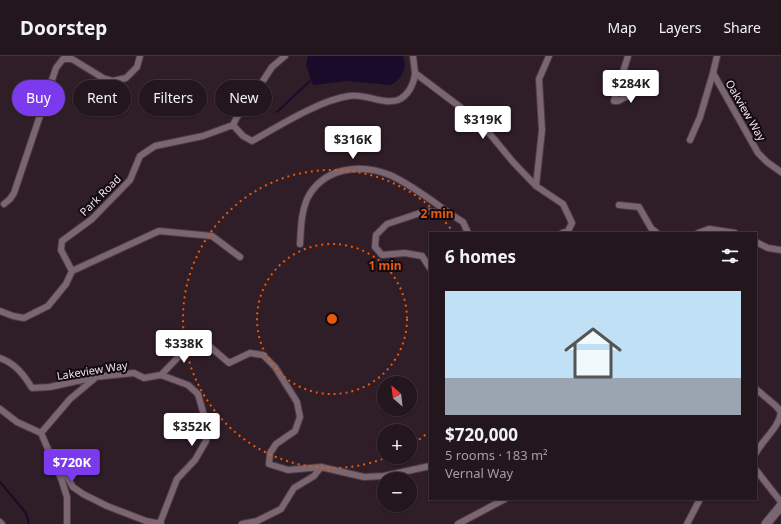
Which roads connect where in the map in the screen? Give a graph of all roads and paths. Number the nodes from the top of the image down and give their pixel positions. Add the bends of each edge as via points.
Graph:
1 (140, 56) edge
2 (285, 56) edge
3 (413, 56) edge
4 (549, 56) edge
5 (628, 56) edge
6 (717, 56) edge
7 (713, 73) junction
8 (415, 74) junction
9 (644, 87) dead end
10 (233, 125) junction
11 (690, 140) dead end
12 (781, 172) edge
13 (536, 186) junction
14 (4, 204) dead end
15 (618, 205) dead end
16 (452, 215) junction
17 (468, 232) edge
18 (565, 232) edge
19 (656, 232) edge
20 (701, 232) edge
21 (728, 232) edge
22 (757, 242) edge
23 (300, 244) dead end
24 (781, 250) edge
25 (240, 257) dead end
26 (429, 266) edge
27 (72, 271) junction
28 (0, 311) edge
29 (0, 358) edge
30 (161, 375) junction
31 (95, 378) junction
32 (757, 390) edge
33 (0, 409) edge
34 (40, 433) junction
35 (47, 450) junction
36 (757, 451) edge
37 (429, 466) edge
38 (321, 467) junction
39 (757, 471) edge
40 (503, 500) edge
41 (699, 500) edge
42 (781, 502) edge
43 (781, 506) edge
44 (67, 524) edge
45 (160, 524) edge
46 (242, 524) edge
47 (458, 524) edge
48 (687, 524) edge
49 (766, 524) edge

1 - 14 street via 138,67 126,78 113,81 103,78 72,59 63,59 53,75 14,193
2 - 10 street via 272,67
3 - 8 street
4 - 13 street via 539,79 542,130
5 - 9 street via 614,101
6 - 7 street, Oakview Way
7 - 11 street, Oakview Way
7 - 12 street, Oakview Way via 758,152
8 - 10 street via 412,85 398,100 350,95 325,103 252,141
8 - 13 street via 480,122
10 - 27 street, Park Road via 203,136 155,146 140,156 130,180 92,219 62,241 61,250
13 - 18 street via 563,204 572,223
15 - 19 street via 639,207
16 - 17 street via 463,222
16 - 23 street via 402,181 380,171 343,170 321,181 309,196 301,219
16 - 26 street via 426,211 387,224 376,235 376,247 382,255 405,253 422,256
20 - 21 street via 709,229
22 - 24 street
25 - 27 street via 212,236 159,231
27 - 28 street via 66,284 48,306 24,318
29 - 31 street, Lakeview Way via 22,372 32,388
30 - 31 street, Lakeview Way via 144,378 134,373
30 - 38 street via 192,343 196,342 207,344 228,362 250,352 263,355 275,367 297,402 300,417 295,431 276,444 270,453 269,464 288,470
30 - 45 street via 188,385 198,394 205,419 206,441 196,460 177,479
31 - 34 street via 70,399
32 - 36 street via 781,412 780,420
33 - 34 street
34 - 35 street
35 - 44 street via 67,497
35 - 45 street via 54,455 73,487 83,494 106,506
37 - 38 street via 384,476 364,477
38 - 46 street via 314,476 294,488 280,509 257,521
39 - 42 street
40 - 47 street
41 - 48 street
43 - 49 street

